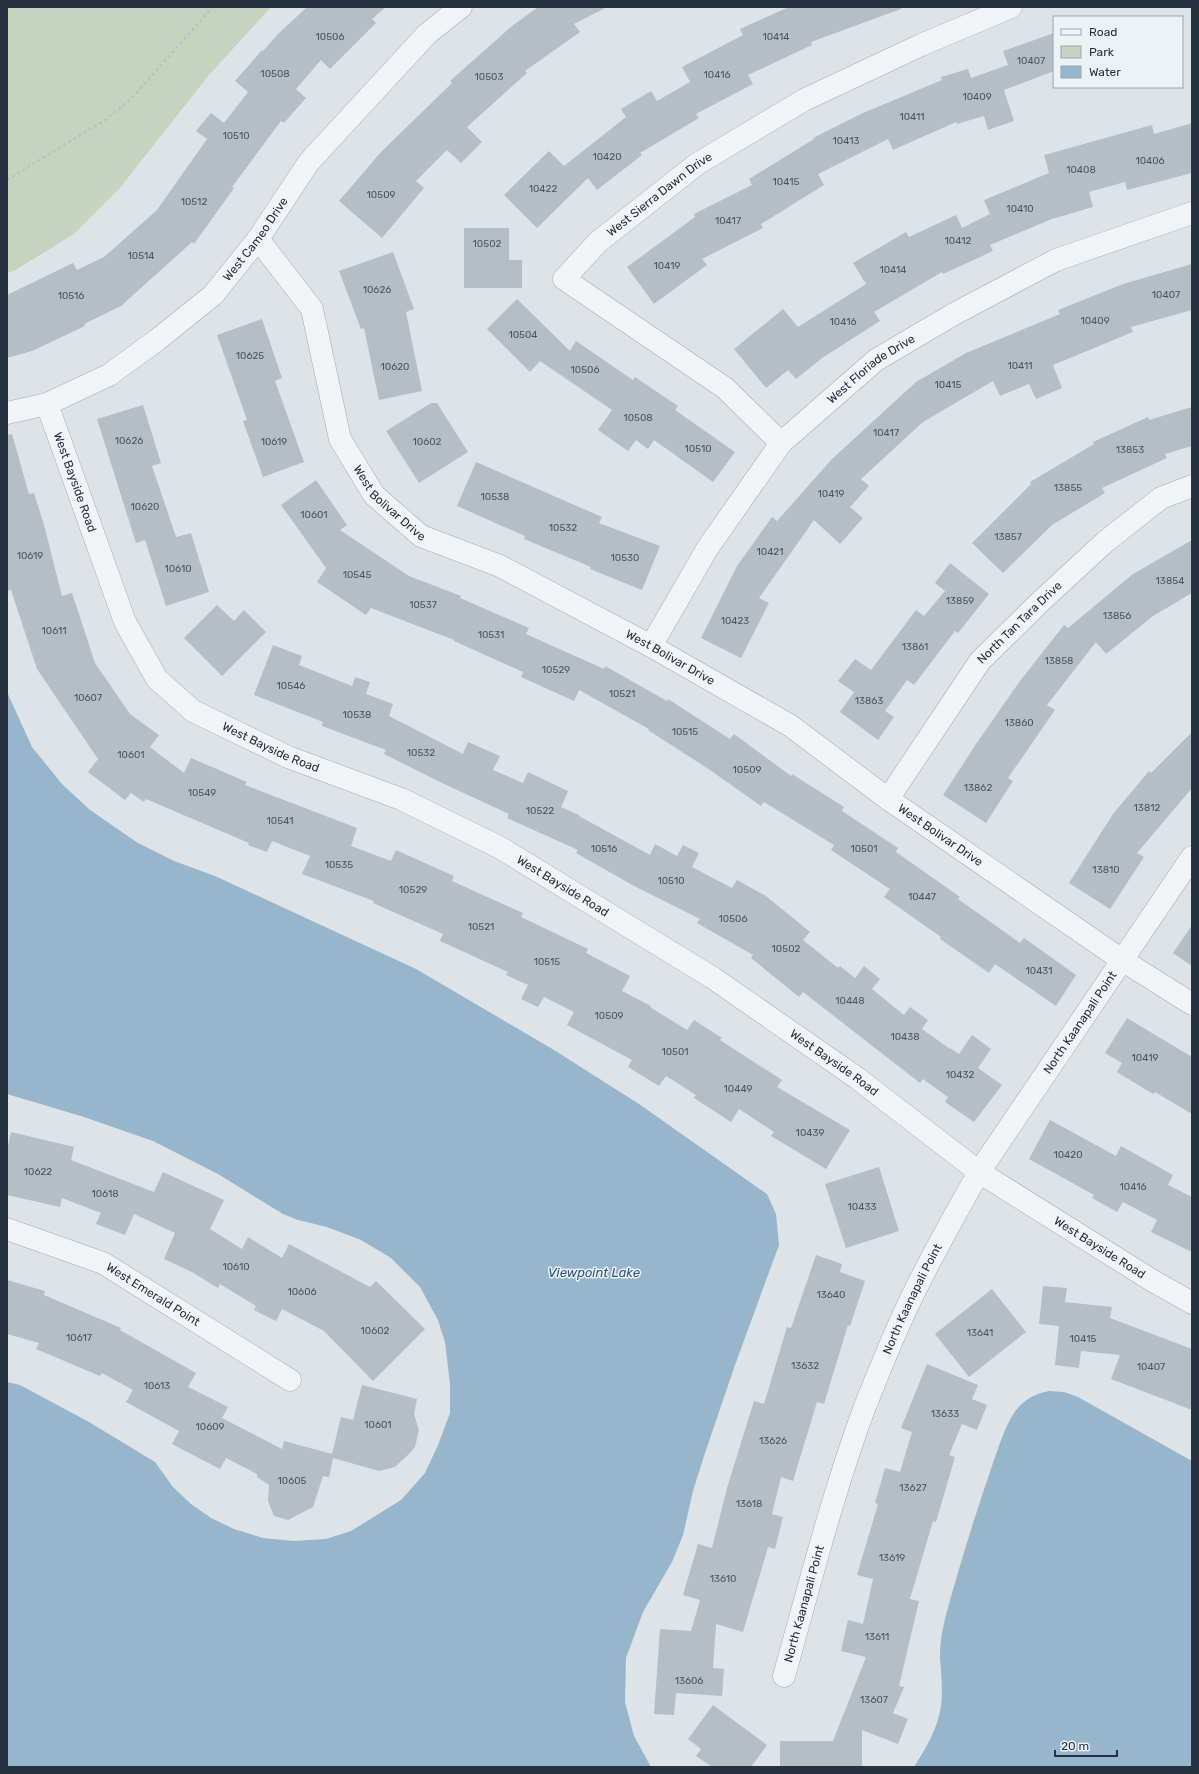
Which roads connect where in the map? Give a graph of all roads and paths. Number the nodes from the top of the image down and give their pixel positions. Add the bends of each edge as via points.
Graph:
1 (213, 7) edge
2 (462, 7) edge
3 (1011, 7) edge
4 (7, 180) edge
5 (1192, 213) edge
6 (258, 239) junction
7 (48, 404) junction
8 (7, 413) edge
9 (781, 443) junction
10 (1192, 486) edge
11 (650, 646) junction
12 (888, 799) junction
13 (1192, 857) edge
14 (1122, 960) junction
15 (1192, 1004) edge
16 (979, 1172) junction
17 (7, 1229) edge
18 (1192, 1303) edge
19 (290, 1380) dead end
20 (784, 1676) dead end

1 - 4 path via 132,98 105,120
2 - 6 street, West Cameo Drive via 427,34 309,162
3 - 9 street, West Sierra Dawn Drive via 921,45 804,100 697,164 598,242 564,279 725,388
5 - 9 street, West Floriade Drive via 1056,260 954,314 876,360
6 - 7 street, West Cameo Drive via 213,294 157,340 109,375
6 - 11 street, West Bolivar Drive via 312,309 340,439 374,495 421,536 500,566
7 - 8 street, West Cameo Drive
7 - 16 street, West Bayside Road via 125,622 157,679 193,711 288,757 401,799 499,847 713,978 857,1078
9 - 11 street, West Floriade Drive via 706,550
10 - 12 street, North Tan Tara Drive via 1161,498 1105,542 980,661
11 - 12 street, West Bolivar Drive via 791,726
12 - 14 street, West Bolivar Drive
13 - 14 street, North Kaanapali Point
14 - 15 street, West Bolivar Drive
14 - 16 street, North Kaanapali Point
16 - 18 street, West Bayside Road
16 - 20 street, North Kaanapali Point via 909,1303 866,1404 825,1530
17 - 19 street, West Emerald Point via 104,1263

